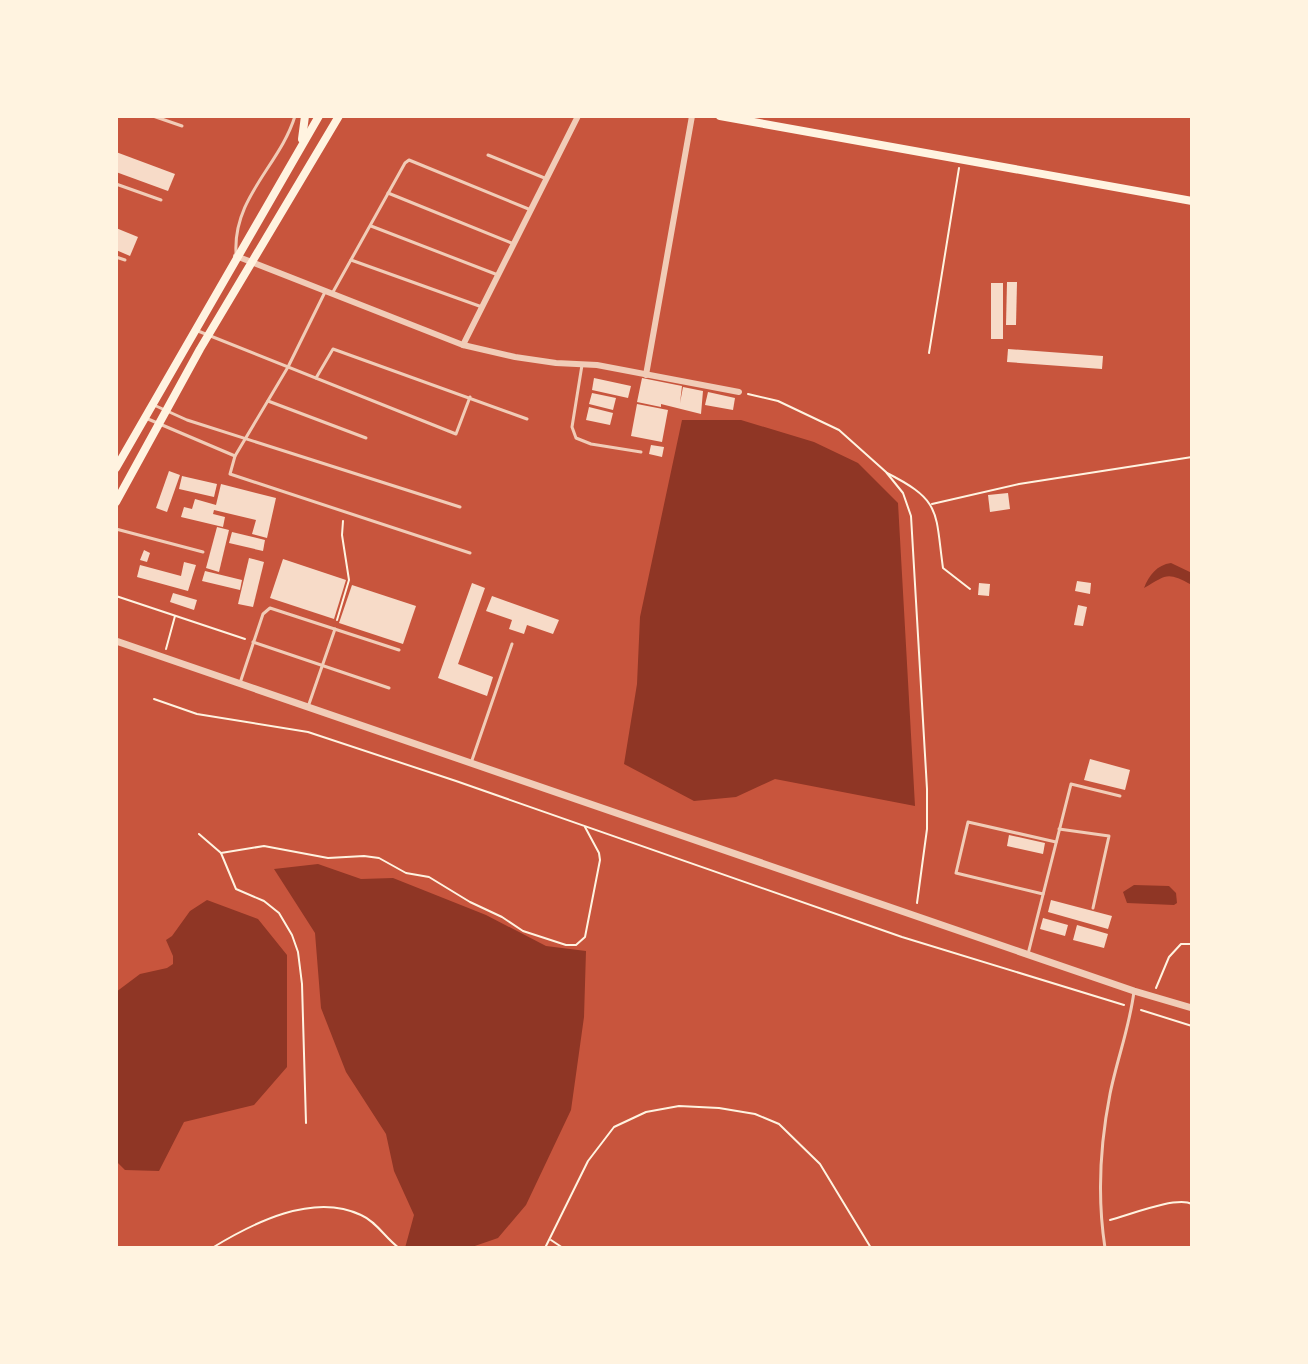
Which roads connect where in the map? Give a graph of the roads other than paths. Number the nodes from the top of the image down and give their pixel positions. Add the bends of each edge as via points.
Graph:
1 (153, 116) edge
2 (295, 116) edge
3 (305, 116) edge
4 (319, 116) edge
5 (339, 116) edge
6 (578, 116) edge
7 (692, 116) edge
8 (720, 116) edge
9 (182, 126) dead end
10 (301, 146) junction
11 (488, 155) dead end
12 (547, 179) junction
13 (116, 184) edge
14 (388, 193) junction
15 (161, 200) dead end
16 (1192, 201) edge
17 (531, 210) junction
18 (370, 226) junction
19 (514, 244) junction
20 (236, 256) junction
21 (116, 257) edge
22 (125, 260) dead end
23 (351, 260) junction
24 (252, 262) junction
25 (498, 275) junction
26 (328, 293) junction
27 (482, 307) junction
28 (195, 330) junction
29 (209, 335) junction
30 (463, 345) junction
31 (582, 365) junction
32 (288, 367) junction
33 (646, 375) junction
34 (316, 378) junction
35 (739, 392) road end
36 (470, 397) junction
37 (268, 401) junction
38 (152, 404) junction
39 (166, 411) junction
40 (144, 418) junction
41 (527, 419) dead end
42 (159, 424) junction
43 (366, 438) dead end
44 (245, 439) junction
45 (641, 452) dead end
46 (235, 456) junction
47 (116, 468) edge
48 (116, 502) edge
49 (460, 507) dead end
50 (116, 529) edge
51 (203, 552) dead end
52 (470, 553) dead end
53 (335, 629) junction
54 (116, 641) edge
55 (253, 642) junction
56 (512, 644) dead end
57 (399, 650) dead end
58 (322, 665) junction
59 (240, 683) junction
60 (389, 688) dead end
61 (308, 707) junction
62 (471, 763) junction
63 (1120, 796) dead end
64 (1059, 829) junction
65 (1056, 842) junction
66 (1043, 894) junction
67 (1093, 908) dead end
68 (1028, 954) junction
69 (1134, 991) junction
70 (1192, 1008) edge
71 (1105, 1248) edge

1 - 9 lane
2 - 20 lane via 245,207 235,232
3 - 10 main road
4 - 10 main road
5 - 24 main road
6 - 12 street
7 - 33 street
8 - 16 main road
10 - 20 main road
11 - 12 lane
12 - 17 street
13 - 15 lane
14 - 17 lane via 409,160
14 - 18 lane
14 - 19 lane
17 - 19 street
18 - 23 lane
18 - 25 lane
19 - 25 street
20 - 24 street
20 - 28 main road
21 - 22 lane
23 - 26 lane
23 - 27 lane
24 - 26 street
24 - 29 main road
25 - 27 street
26 - 30 street
26 - 32 lane
27 - 30 street
28 - 29 lane
28 - 38 main road
29 - 32 lane
29 - 39 main road
30 - 31 street
31 - 33 street
31 - 45 lane via 572,427 576,438
32 - 34 lane
32 - 37 lane
33 - 35 street
34 - 36 lane via 333,349
34 - 36 lane via 456,434
36 - 41 lane
37 - 43 lane
37 - 44 lane
38 - 39 lane
38 - 40 main road
39 - 42 main road
39 - 44 lane
40 - 42 lane
40 - 47 main road
42 - 46 lane
42 - 48 main road
44 - 46 lane
44 - 49 lane
46 - 52 lane via 230,474
50 - 51 lane
53 - 55 lane via 270,608
53 - 57 lane
53 - 58 lane
54 - 59 street
55 - 58 lane
55 - 59 lane
56 - 62 lane
58 - 60 lane
58 - 61 lane
59 - 61 street
61 - 62 street
62 - 68 street
63 - 64 lane via 1071,784
64 - 65 lane
64 - 67 lane via 1109,836
65 - 66 lane
65 - 66 lane via 968,822 956,873
66 - 68 lane
68 - 69 street
69 - 70 street
69 - 71 lane via 1101,1146

